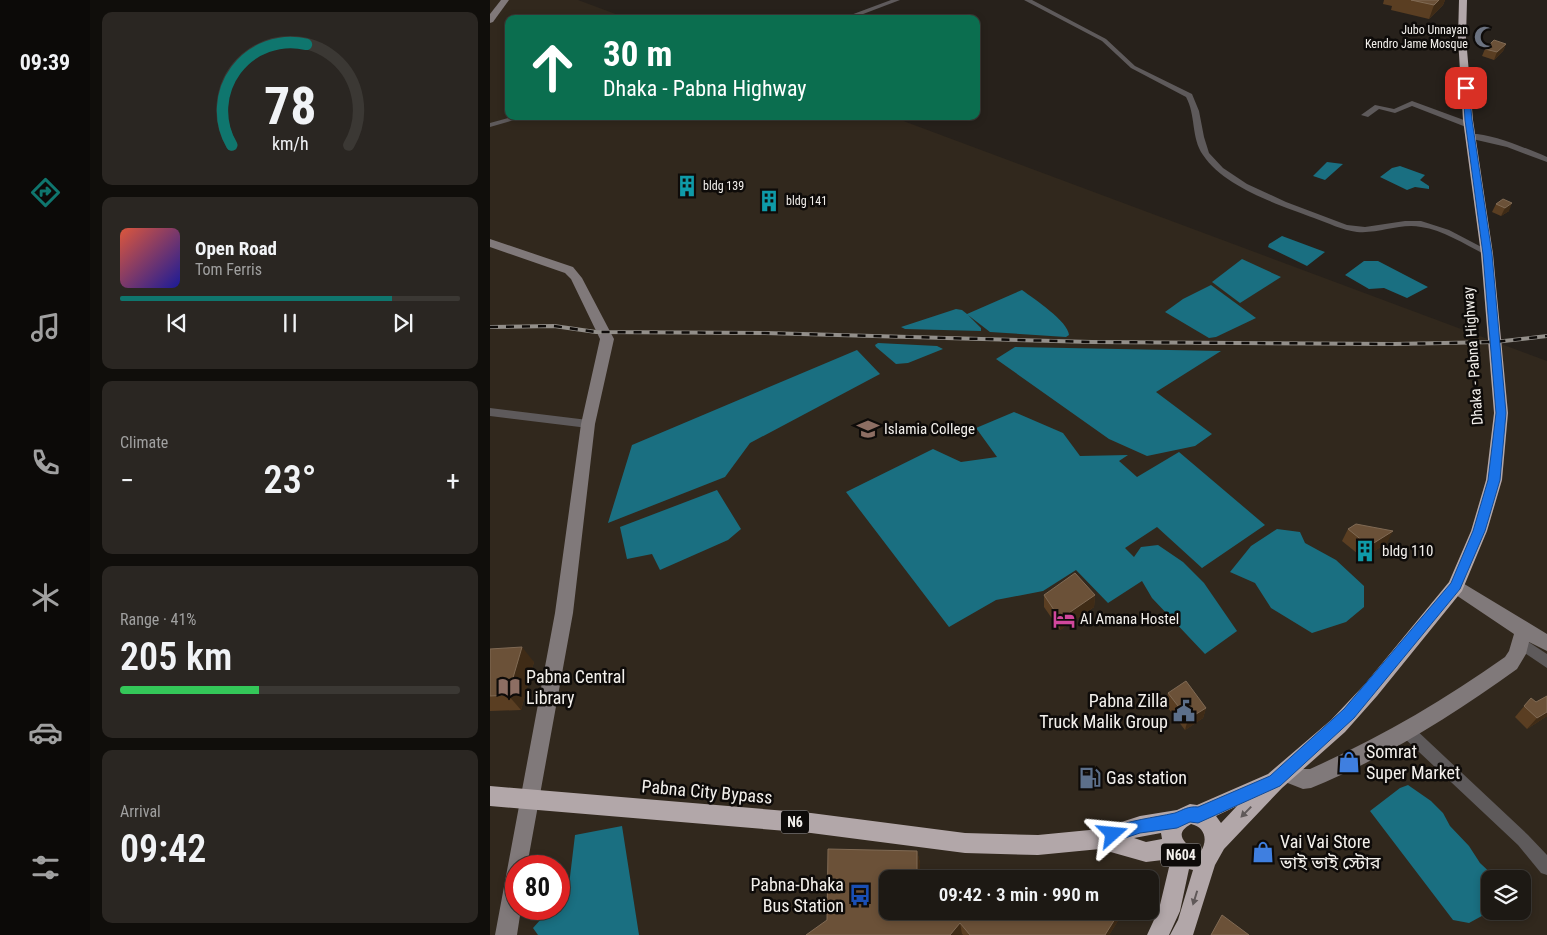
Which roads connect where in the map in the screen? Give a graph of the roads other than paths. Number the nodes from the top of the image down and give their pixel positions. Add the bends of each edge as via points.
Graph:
1 (505, 0) edge
2 (897, 0) edge
3 (1027, 0) edge
4 (1463, 0) edge
5 (854, 15) edge
6 (490, 20) edge
7 (1364, 115) dead end
8 (509, 120) edge
9 (490, 125) edge
10 (1470, 131) junction
11 (1547, 160) edge
12 (490, 243) edge
13 (1487, 252) junction
14 (490, 412) edge
15 (588, 424) junction
16 (1456, 586) junction
17 (1523, 637) junction
18 (1547, 643) edge
19 (1547, 662) edge
20 (1407, 731) junction
21 (1281, 777) junction
22 (490, 796) edge
23 (528, 801) junction
24 (1198, 815) junction
25 (1177, 820) junction
26 (1100, 839) junction
27 (1212, 851) junction
28 (1179, 852) junction
29 (519, 855) edge
30 (1547, 868) edge
31 (508, 920) edge
32 (1179, 924) edge
33 (506, 935) edge
34 (1158, 935) edge

1 - 6 main road
2 - 5 street
3 - 13 street via 1104,40 1133,67 1189,96 1193,101 1200,139 1209,159 1233,179 1346,227 1365,229 1411,222 1423,224
4 - 10 highway, Dhaka - Pabna Highway via 1462,38
7 - 10 street via 1378,107 1395,111 1412,103
8 - 9 street
10 - 11 street
10 - 13 highway, Dhaka - Pabna Highway
12 - 15 main road via 568,270 576,278 607,339
13 - 16 highway, Dhaka - Pabna Highway via 1501,413 1494,480 1479,531
14 - 15 street
15 - 23 main road via 564,613
16 - 17 main road
16 - 21 highway, Dhaka - Pabna Highway via 1364,698
17 - 18 main road
17 - 19 street
17 - 20 main road via 1511,663
20 - 21 main road via 1311,778
20 - 30 street via 1524,840
21 - 24 highway, Dhaka - Pabna Highway / N604
21 -> 27 highway, Dhaka - Pabna Highway
22 - 23 highway, Pabna City Bypass / N6
23 - 26 highway, Pabna City Bypass / N6 via 811,823 965,844 1038,844
23 - 29 main road
24 - 25 highway, N604 via 1190,814
24 - 27 highway, N604 via 1214,830
25 - 26 highway, Pabna City Bypass / N604 via 1140,826
25 - 28 highway, N604 via 1172,834
26 - 28 highway, Pabna City Bypass / N604 via 1146,852
27 - 28 highway, N604 via 1196,861
27 -> 32 highway, Dhaka - Pabna Highway / N604
28 - 32 highway, Dhaka - Pabna Highway / N604
31 - 33 main road
32 - 34 highway, Dhaka - Pabna Highway / N604

